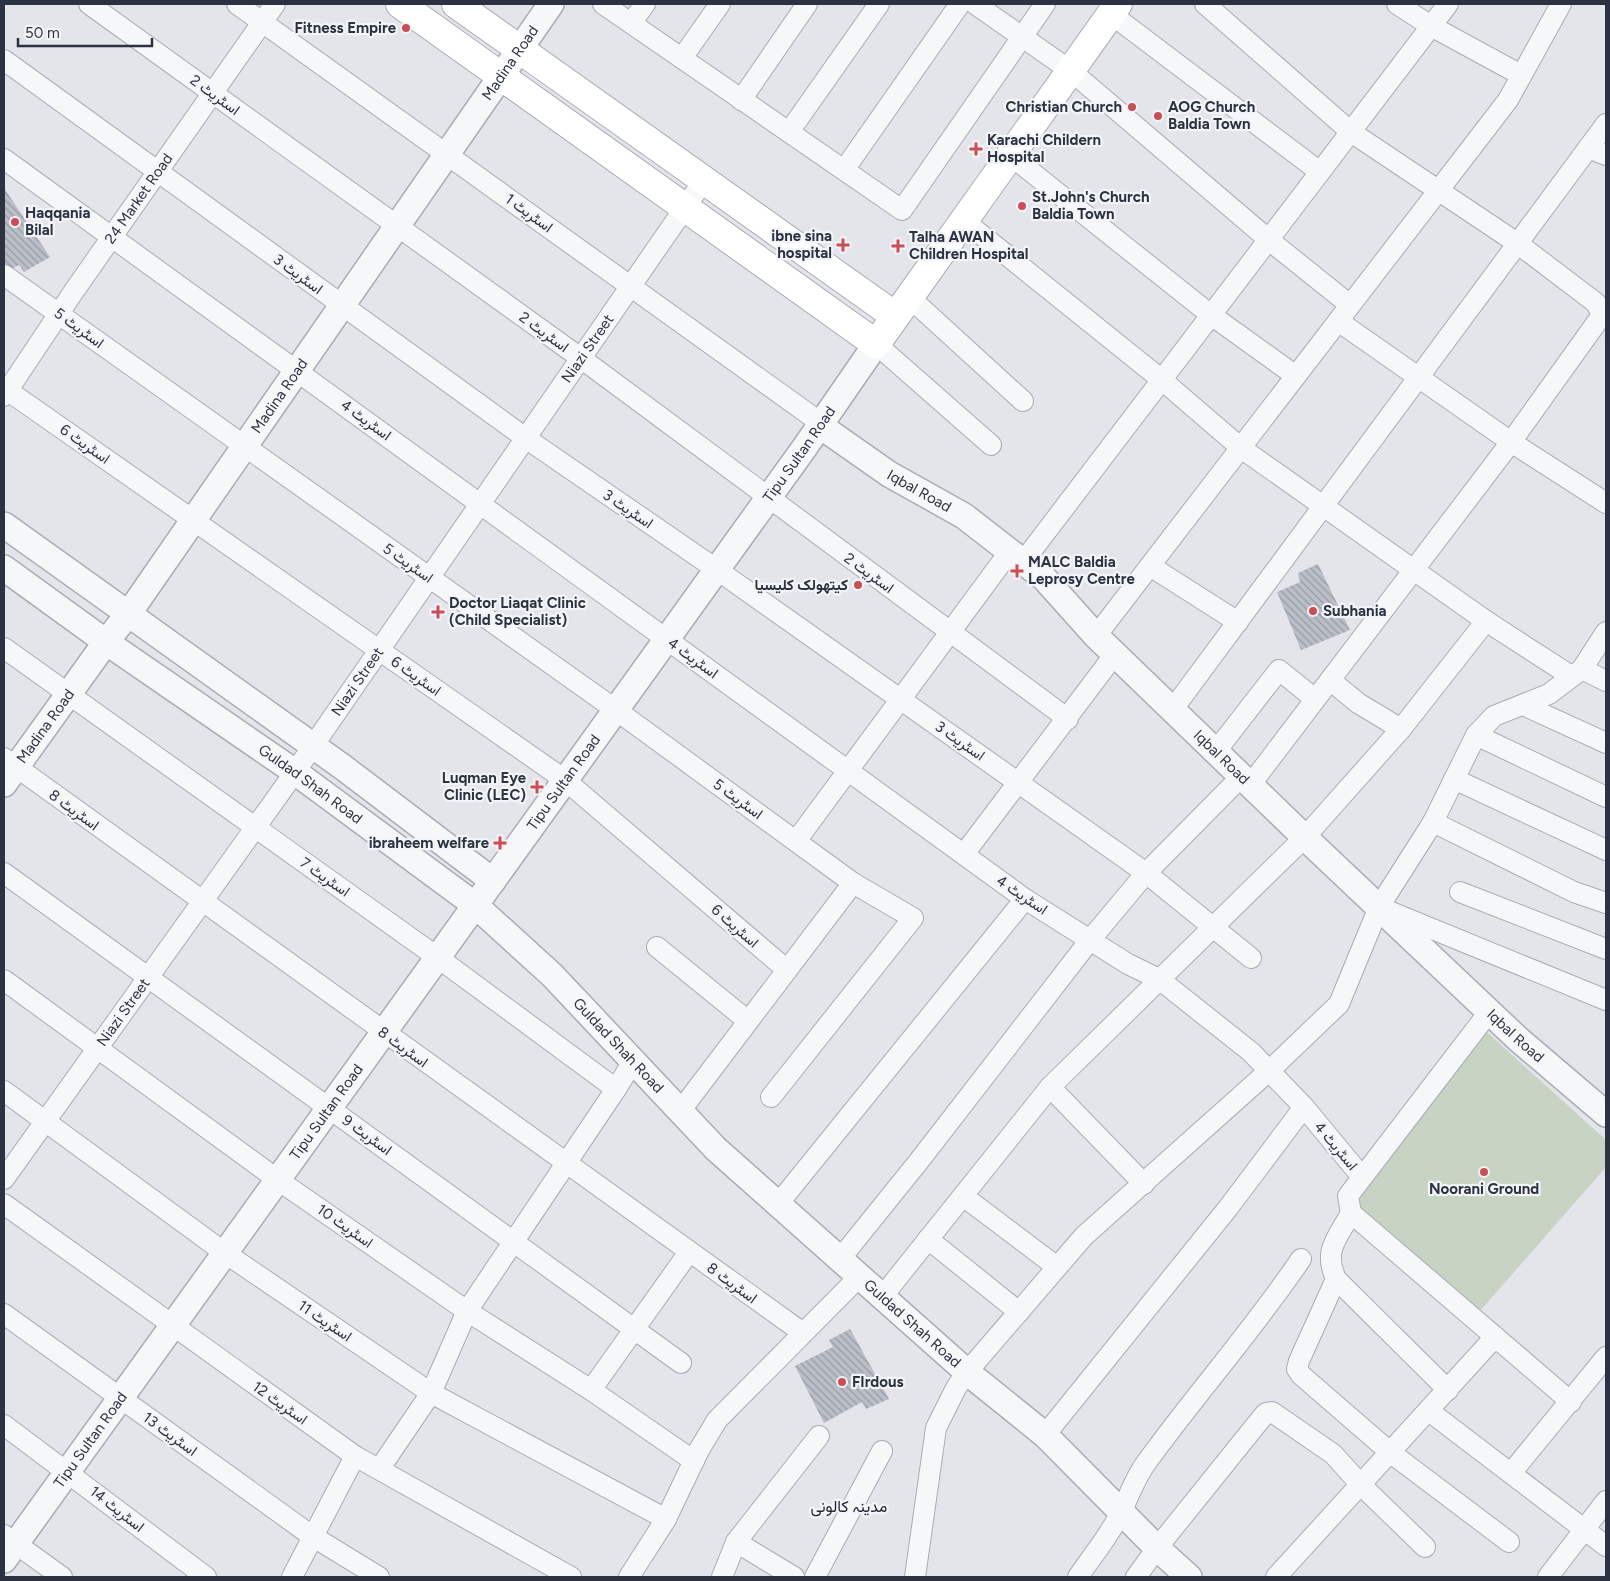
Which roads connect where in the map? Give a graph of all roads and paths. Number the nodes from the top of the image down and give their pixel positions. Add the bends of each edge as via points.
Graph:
1 (89, 4) edge
2 (237, 4) edge
3 (275, 4) edge
4 (400, 4) edge
5 (456, 4) edge
6 (551, 4) edge
7 (603, 4) edge
8 (644, 4) edge
9 (720, 4) edge
10 (807, 4) edge
11 (878, 4) edge
12 (960, 4) edge
13 (975, 4) edge
14 (1045, 4) edge
15 (1205, 4) edge
16 (1397, 4) edge
17 (1448, 4) edge
18 (1560, 4) edge
19 (1115, 9) edge
20 (262, 22) junction
21 (631, 23) junction
22 (1431, 26) junction
23 (1022, 37) junction
24 (520, 50) junction
25 (682, 58) junction
26 (4, 60) edge
27 (1070, 70) junction
28 (502, 76) junction
29 (1521, 76) junction
30 (213, 93) junction
31 (741, 100) junction
32 (1606, 124) edge
33 (789, 132) junction
34 (1351, 132) junction
35 (1588, 148) junction
36 (448, 155) junction
37 (1010, 155) junction
38 (1606, 155) edge
39 (4, 159) edge
40 (844, 170) junction
41 (157, 172) junction
42 (1320, 172) junction
43 (704, 180) junction
44 (1438, 191) junction
45 (686, 207) junction
46 (963, 220) junction
47 (398, 227) junction
48 (112, 237) junction
49 (1269, 240) junction
50 (1517, 243) junction
51 (4, 275) edge
52 (632, 286) junction
53 (343, 306) junction
54 (902, 306) junction
55 (1603, 307) edge
56 (1344, 313) junction
57 (58, 314) junction
58 (1211, 316) junction
59 (876, 344) junction
60 (582, 359) junction
61 (298, 371) junction
62 (1296, 376) junction
63 (1419, 376) junction
64 (1162, 380) junction
65 (5, 391) edge
66 (1023, 400) dead end
67 (820, 424) junction
68 (527, 439) junction
69 (1511, 442) junction
70 (991, 445) dead end
71 (245, 447) junction
72 (1241, 448) junction
73 (768, 498) junction
74 (482, 503) junction
75 (1606, 503) edge
76 (1324, 506) junction
77 (194, 520) junction
78 (4, 525) edge
79 (1016, 557) junction
80 (1150, 566) junction
81 (4, 568) edge
82 (716, 569) junction
83 (1414, 570) junction
84 (429, 578) junction
85 (129, 613) junction
86 (1486, 621) junction
87 (1238, 622) junction
88 (950, 632) junction
89 (1606, 632) edge
90 (1096, 636) junction
91 (667, 639) junction
92 (106, 642) junction
93 (4, 648) edge
94 (379, 650) junction
95 (1115, 654) junction
96 (1576, 672) junction
97 (1330, 680) junction
98 (1606, 681) edge
99 (68, 694) junction
100 (901, 699) junction
101 (1315, 699) junction
102 (1523, 705) junction
103 (1173, 709) junction
104 (616, 710) junction
105 (1068, 719) junction
106 (1401, 729) junction
107 (1476, 735) junction
108 (1606, 743) edge
109 (312, 746) junction
110 (1216, 751) junction
111 (8, 770) edge
112 (848, 770) junction
113 (295, 772) junction
114 (1454, 779) junction
115 (565, 780) junction
116 (1246, 780) junction
117 (1018, 783) junction
118 (1606, 797) edge
119 (1433, 822) junction
120 (255, 827) junction
121 (1305, 837) junction
122 (796, 841) junction
123 (1606, 850) edge
124 (964, 854) junction
125 (4, 872) edge
126 (1146, 873) junction
127 (492, 881) junction
128 (853, 882) junction
129 (1460, 892) dead end
130 (1025, 899) junction
131 (202, 902) junction
132 (1606, 903) edge
133 (475, 905) junction
134 (1379, 908) junction
135 (1214, 927) junction
136 (1090, 940) junction
137 (658, 947) dead end
138 (1606, 949) edge
139 (438, 957) junction
140 (1251, 958) dead end
141 (787, 970) junction
142 (148, 977) junction
143 (1159, 979) junction
144 (4, 980) edge
145 (1606, 1000) edge
146 (1489, 1012) junction
147 (748, 1021) junction
148 (383, 1033) junction
149 (98, 1048) junction
150 (634, 1060) junction
151 (1270, 1070) junction
152 (1050, 1087) junction
153 (616, 1089) junction
154 (4, 1091) edge
155 (771, 1097) dead end
156 (1304, 1107) junction
157 (330, 1108) junction
158 (681, 1110) junction
159 (1606, 1114) edge
160 (45, 1121) junction
161 (566, 1164) junction
162 (1362, 1177) junction
163 (4, 1179) edge
164 (278, 1180) junction
165 (1144, 1184) junction
166 (963, 1196) junction
167 (4, 1204) edge
168 (778, 1204) junction
169 (1351, 1213) junction
170 (928, 1239) junction
171 (513, 1241) junction
172 (689, 1252) junction
173 (225, 1253) junction
174 (840, 1259) junction
175 (1301, 1259) dead end
176 (1057, 1267) junction
177 (859, 1277) junction
178 (1336, 1280) junction
179 (882, 1297) junction
180 (467, 1311) junction
181 (1019, 1312) junction
182 (4, 1314) edge
183 (172, 1327) junction
184 (634, 1329) junction
185 (803, 1333) junction
186 (1495, 1337) junction
187 (1606, 1357) edge
188 (681, 1363) dead end
189 (967, 1372) junction
190 (591, 1390) junction
191 (1448, 1390) junction
192 (430, 1393) junction
193 (120, 1399) junction
194 (1571, 1402) junction
195 (1429, 1411) junction
196 (4, 1425) edge
197 (1045, 1435) junction
198 (819, 1436) dead end
199 (882, 1451) dead end
200 (1391, 1452) junction
201 (354, 1456) junction
202 (694, 1460) junction
203 (380, 1468) junction
204 (68, 1471) junction
205 (1511, 1473) junction
206 (1361, 1485) junction
207 (1606, 1501) edge
208 (1122, 1512) junction
209 (666, 1518) junction
210 (1586, 1530) junction
211 (312, 1536) junction
212 (736, 1542) junction
213 (1509, 1542) dead end
214 (8, 1546) edge
215 (1606, 1546) edge
216 (1426, 1547) dead end
217 (1157, 1548) junction
218 (62, 1577) edge
219 (206, 1577) edge
220 (292, 1577) edge
221 (379, 1577) edge
222 (571, 1577) edge
223 (629, 1577) edge
224 (722, 1577) edge
225 (794, 1577) edge
226 (815, 1577) edge
227 (915, 1577) edge
228 (1078, 1577) edge
229 (1136, 1577) edge
230 (1189, 1577) edge
231 (1276, 1577) edge
232 (1548, 1577) edge

1 - 30 street, اسٹریٹ 2
2 - 20 street, اسٹریٹ 1
3 - 20 street, 24 Market Road
4 - 28 main road
5 - 24 main road
6 - 24 street, Madina Road
7 - 21 street
8 - 21 street
9 - 25 street
10 - 31 street
11 - 33 street
12 - 40 street
13 - 23 street
14 - 23 street
15 - 34 street
16 - 22 street
17 - 22 street
18 - 29 street
19 - 27 main road, Tipu Sultan Road
19 - 42 street
20 - 30 street, 24 Market Road
20 - 36 street, اسٹریٹ 1
21 - 25 street
22 - 29 street
22 - 34 street
23 - 27 street
23 - 40 street via 902,210
24 - 28 street, Madina Road
24 - 43 main road
25 - 31 street
26 - 41 street, اسٹریٹ 3
27 - 37 main road, Tipu Sultan Road
27 - 49 street
28 - 36 street, Madina Road
28 - 45 main road
29 - 44 street via 1508,100
30 - 41 street, 24 Market Road
30 - 47 street, اسٹریٹ 2
31 - 33 street
32 - 35 street
33 - 40 street
34 - 42 street
34 - 44 street
35 - 38 street
35 - 50 street
36 - 47 street, Madina Road
36 - 52 street, اسٹریٹ 1
37 - 46 main road, Tipu Sultan Road
37 - 58 street
39 - 48 street, اسٹریٹ 4
41 - 48 street, 24 Market Road
41 - 53 street, اسٹریٹ 3
42 - 49 street
43 - 45 street, Niazi Street
43 - 54 main road
44 - 50 street
44 - 56 street
45 - 52 street, Niazi Street
45 - 59 main road
46 - 54 main road, Tipu Sultan Road
46 - 64 street
47 - 53 street, Madina Road
47 - 60 street, اسٹریٹ 2
48 - 57 street, 24 Market Road
48 - 61 street, اسٹریٹ 4
49 - 56 street
49 - 58 street
50 - 55 street
50 - 63 street
51 - 57 street, اسٹریٹ 5
52 - 60 street, Niazi Street
52 - 67 street, اسٹریٹ 1
53 - 61 street, Madina Road
53 - 68 street, اسٹریٹ 3
54 - 59 main road, Tipu Sultan Road
54 - 66 street
55 - 69 street via 1602,315
56 - 62 street
56 - 63 street
57 - 65 street, 24 Market Road
57 - 71 street, اسٹریٹ 5
58 - 62 street
58 - 64 street
59 - 67 street, Tipu Sultan Road
59 - 70 street
60 - 68 street, Niazi Street
60 - 73 street, اسٹریٹ 2
61 - 71 street, Madina Road
61 - 74 street, اسٹریٹ 4
62 - 72 street
63 - 69 street
63 - 76 street
64 - 72 street
64 - 79 street
65 - 77 street, اسٹریٹ 6
67 - 73 street, Tipu Sultan Road
67 - 79 street, Iqbal Road via 889,474 964,516
68 - 74 street, Niazi Street
68 - 82 street, اسٹریٹ 3
69 - 75 street
69 - 83 street
71 - 77 street, Madina Road
71 - 84 street, اسٹریٹ 5
72 - 76 street
72 - 80 street
73 - 82 street, Tipu Sultan Road
73 - 88 street, اسٹریٹ 2
74 - 84 street, Niazi Street
74 - 91 street, اسٹریٹ 4
76 - 83 street
76 - 87 street
77 - 85 street, Madina Road
77 - 94 street, اسٹریٹ 6
78 - 85 street
79 - 88 street
79 - 90 street, Iqbal Road via 1044,578
80 - 87 street
80 - 90 street
81 - 92 street, Guldad Shah Road
82 - 91 street, Tipu Sultan Road
82 - 100 street, اسٹریٹ 3
83 - 86 street
83 - 97 street
84 - 94 street, Niazi Street
84 - 104 street, اسٹریٹ 5
85 - 92 street, Madina Road
85 - 109 street
86 - 96 street
86 - 106 street
87 - 103 street
88 - 100 street
88 - 105 street, اسٹریٹ 2
89 - 96 street
90 - 95 street, Iqbal Road
91 - 104 street, Tipu Sultan Road
91 - 112 street, اسٹریٹ 4
92 - 99 street, Madina Road
92 - 113 street, Guldad Shah Road
93 - 99 street, اسٹریٹ 7
94 - 109 street, Niazi Street
94 - 115 street, اسٹریٹ 6
95 - 103 street, Iqbal Road
95 - 105 street
96 - 98 street
96 - 102 street via 1549,694
97 - 101 street
97 - 106 street via 1358,703
99 - 111 street, Madina Road
99 - 120 street, اسٹریٹ 7
100 - 112 street
100 - 117 street, اسٹریٹ 3
101 - 110 street via 1279,670
101 - 116 street
102 - 107 street via 1494,716
102 - 108 street
103 - 110 street, Iqbal Road
104 - 115 street, Tipu Sultan Road
104 - 122 street, اسٹریٹ 5
105 - 117 street
106 - 121 street
107 - 114 street
107 - 118 street
109 - 113 street, Niazi Street
109 - 127 street
110 - 116 street, Iqbal Road
111 - 131 street, اسٹریٹ 8
112 - 122 street
112 - 124 street, اسٹریٹ 4
113 - 120 street, Niazi Street
113 - 133 street, Guldad Shah Road
114 - 119 street
114 - 123 street
115 - 127 street, Tipu Sultan Road
115 - 141 street, اسٹریٹ 6
116 - 121 street, Iqbal Road
116 - 126 street
117 - 124 street
117 - 126 street, اسٹریٹ 3
119 - 132 street via 1574,892
119 - 134 street
120 - 131 street, Niazi Street
120 - 139 street, اسٹریٹ 7
121 - 134 street, Iqbal Road
121 - 135 street
122 - 128 street, اسٹریٹ 5
124 - 130 street, اسٹریٹ 4
125 - 142 street, اسٹریٹ 9
126 - 135 street, اسٹریٹ 3
126 - 136 street
127 - 133 street, Tipu Sultan Road
128 - 141 street
128 - 155 street, اسٹریٹ 5 via 913,918
129 - 138 street
130 - 136 street, اسٹریٹ 4
130 - 168 street
131 - 142 street, Niazi Street
131 - 148 street, اسٹریٹ 8
133 - 139 street, Tipu Sultan Road
133 - 150 street, Guldad Shah Road via 552,975
134 - 145 street
134 - 146 street, Iqbal Road
134 - 151 street via 1339,1004
135 - 140 street, اسٹریٹ 3
135 - 143 street
136 - 143 street, اسٹریٹ 4
136 - 174 street
137 - 147 street
139 - 148 street, Tipu Sultan Road
139 - 153 street, اسٹریٹ 7
141 - 147 street
142 - 149 street, Niazi Street
142 - 157 street, اسٹریٹ 9
143 - 151 street, اسٹریٹ 4
143 - 152 street
144 - 149 street, اسٹریٹ 10
146 - 159 street, Iqbal Road
146 - 162 street
147 - 158 street
148 - 157 street, Tipu Sultan Road
148 - 161 street, اسٹریٹ 8
149 - 160 street, Niazi Street
149 - 164 street, اسٹریٹ 10
150 - 153 street
150 - 158 street, Guldad Shah Road
151 - 156 street, اسٹریٹ 4
151 - 165 street
152 - 165 street
152 - 166 street
153 - 161 street
154 - 160 street, اسٹریٹ 11
156 - 162 street, اسٹریٹ 4
156 - 197 street via 1228,1208
157 - 164 street, Tipu Sultan Road
157 - 171 street, اسٹریٹ 9
158 - 168 street, Guldad Shah Road via 716,1149
160 - 163 street, Niazi Street
160 - 173 street, اسٹریٹ 11
161 - 171 street
161 - 172 street, اسٹریٹ 8
162 - 169 street via 1348,1196
164 - 173 street, Tipu Sultan Road
164 - 180 street, اسٹریٹ 10
165 - 176 street via 1084,1236
166 - 170 street
166 - 176 street
167 - 183 street, اسٹریٹ 12
168 - 174 street, Guldad Shah Road
169 - 178 street via 1329,1253
169 - 186 street
170 - 179 street
170 - 181 street
171 - 180 street
171 - 184 street, اسٹریٹ 9
172 - 184 street
172 - 185 street, اسٹریٹ 8
173 - 183 street, Tipu Sultan Road
173 - 192 street, اسٹریٹ 11
174 - 177 street, Guldad Shah Road
175 - 208 street via 1268,1309 1206,1382 1145,1465 1131,1487
176 - 181 street
177 - 179 street, Guldad Shah Road
177 - 185 street
178 - 191 street
178 - 200 street via 1297,1369
179 - 189 street, Guldad Shah Road
180 - 190 street, اسٹریٹ 10
180 - 192 street
181 - 189 street
182 - 193 street, اسٹریٹ 13
183 - 193 street, Tipu Sultan Road
183 - 201 street, اسٹریٹ 12
184 - 188 street, اسٹریٹ 9
184 - 190 street
185 - 202 street via 717,1420
186 - 191 street
186 - 194 street
187 - 194 street
189 - 197 street, Guldad Shah Road
189 - 227 street via 936,1428
190 - 202 street, اسٹریٹ 10
191 - 195 street
192 - 203 street
192 - 209 street, اسٹریٹ 11
193 - 204 street, Tipu Sultan Road
193 - 211 street, اسٹریٹ 13
194 - 205 street
195 - 200 street
195 - 205 street
196 - 204 street, اسٹریٹ 14
197 - 208 street, Guldad Shah Road
198 - 212 street
199 - 226 street
200 - 206 street
200 - 213 street
201 - 203 street, اسٹریٹ 12
201 - 211 street
202 - 209 street
203 - 222 street, اسٹریٹ 12
204 - 214 street, Tipu Sultan Road
204 - 219 street, اسٹریٹ 14
205 - 210 street
206 - 216 street
206 - 217 street via 1333,1454 1279,1416 1266,1413
206 - 231 street
207 - 210 street
208 - 217 street, Guldad Shah Road
208 - 228 street
209 - 223 street
210 - 215 street
210 - 232 street
211 - 220 street
211 - 221 street, اسٹریٹ 13
212 - 224 street
212 - 225 street
214 - 218 street
217 - 229 street
217 - 230 street, Guldad Shah Road

